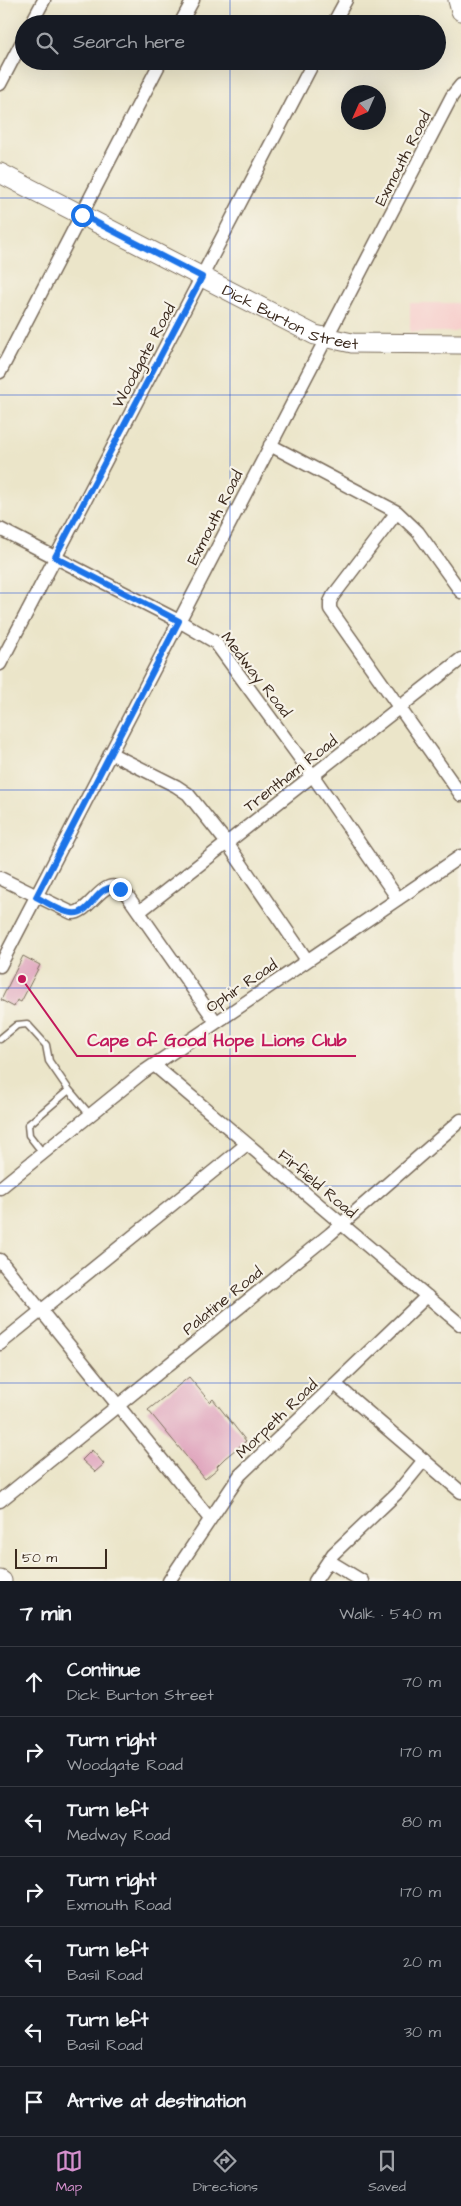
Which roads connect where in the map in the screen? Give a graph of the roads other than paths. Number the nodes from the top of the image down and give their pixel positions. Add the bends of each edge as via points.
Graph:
1 (44, 0) edge
2 (193, 0) edge
3 (458, 0) edge
4 (344, 1) edge
5 (461, 11) edge
6 (36, 15) edge
7 (185, 15) edge
8 (337, 15) edge
9 (15, 55) edge
10 (156, 70) edge
11 (309, 70) edge
12 (0, 84) edge
13 (461, 85) edge
14 (0, 173) edge
15 (82, 215) junction
16 (202, 277) junction
17 (326, 338) junction
18 (461, 344) edge
19 (0, 372) edge
20 (270, 444) junction
21 (397, 512) junction
22 (0, 529) edge
23 (55, 557) junction
24 (461, 592) edge
25 (179, 621) junction
26 (461, 659) edge
27 (0, 664) edge
28 (399, 707) junction
29 (110, 753) junction
30 (313, 776) junction
31 (461, 794) edge
32 (227, 843) junction
33 (461, 856) edge
34 (0, 878) edge
35 (36, 897) junction
36 (398, 899) junction
37 (139, 912) junction
38 (307, 960) junction
39 (0, 966) edge
40 (216, 1022) junction
41 (0, 1039) edge
42 (154, 1065) junction
43 (69, 1090) junction
44 (90, 1115) junction
45 (461, 1120) edge
46 (247, 1144) junction
47 (43, 1153) junction
48 (0, 1188) edge
49 (341, 1224) junction
50 (0, 1260) edge
51 (427, 1296) junction
52 (42, 1310) junction
53 (461, 1325) edge
54 (0, 1344) edge
55 (335, 1384) junction
56 (118, 1405) junction
57 (424, 1460) junction
58 (461, 1492) edge
59 (0, 1501) edge
60 (210, 1519) junction
61 (329, 1561) junction
62 (168, 1581) edge
63 (316, 1581) edge
64 (362, 1581) edge

1 - 6 street
2 - 7 street
3 - 5 street
4 - 8 street
9 - 12 street
10 - 15 street
11 - 16 street, Woodgate Road
13 - 17 street, Exmouth Road via 452,96
14 - 15 street, Dick Burton Street
15 - 16 street, Dick Burton Street
15 - 19 street
16 - 17 street, Dick Burton Street
16 - 23 street, Woodgate Road
17 - 18 street, Dick Burton Street via 352,343
17 - 20 street, Exmouth Road
20 - 21 street
20 - 25 street, Exmouth Road
21 - 24 street via 418,532
21 - 28 street via 333,596 330,606
22 - 23 street, Medway Road
23 - 25 street, Medway Road
23 - 27 street, Woodgate Road
25 - 29 street, Exmouth Road
25 - 30 street, Medway Road via 209,637 219,647
26 - 28 street, Trentham Road
28 - 30 street, Trentham Road
28 - 31 street
29 - 32 street via 182,790
29 - 35 street, Exmouth Road
30 - 32 street, Trentham Road
30 - 36 street, Medway Road
32 - 37 street, Trentham Road
32 - 38 street
33 - 36 street, Ophir Road
34 - 35 street
35 - 37 street via 68,913 76,913 84,910 103,889 116,887 124,892
35 - 39 street, Exmouth Road
36 - 38 street, Ophir Road
37 - 40 street
38 - 40 street, Ophir Road
40 - 42 street, Ophir Road
41 - 43 lane via 17,1025 27,1024 46,1045 49,1061
42 - 44 street, Ophir Road
42 - 46 street, Firfield Road
43 - 44 lane
43 - 47 lane via 28,1125 27,1132
44 - 47 street, Ophir Road
45 - 49 street, Palatine Road
46 - 49 street, Firfield Road
46 - 52 street
47 - 48 street, Ophir Road
49 - 51 street, Firfield Road
49 - 56 street, Palatine Road
50 - 52 street
51 - 53 street, Firfield Road
51 - 55 street, Morpeth Road
52 - 54 street
52 - 56 street
55 - 57 street
55 - 60 street, Morpeth Road via 240,1475
56 - 59 street, Palatine Road
56 - 60 street
57 - 58 street
57 - 61 street via 397,1493
60 - 62 street, Morpeth Road
61 - 63 street
61 - 64 street

